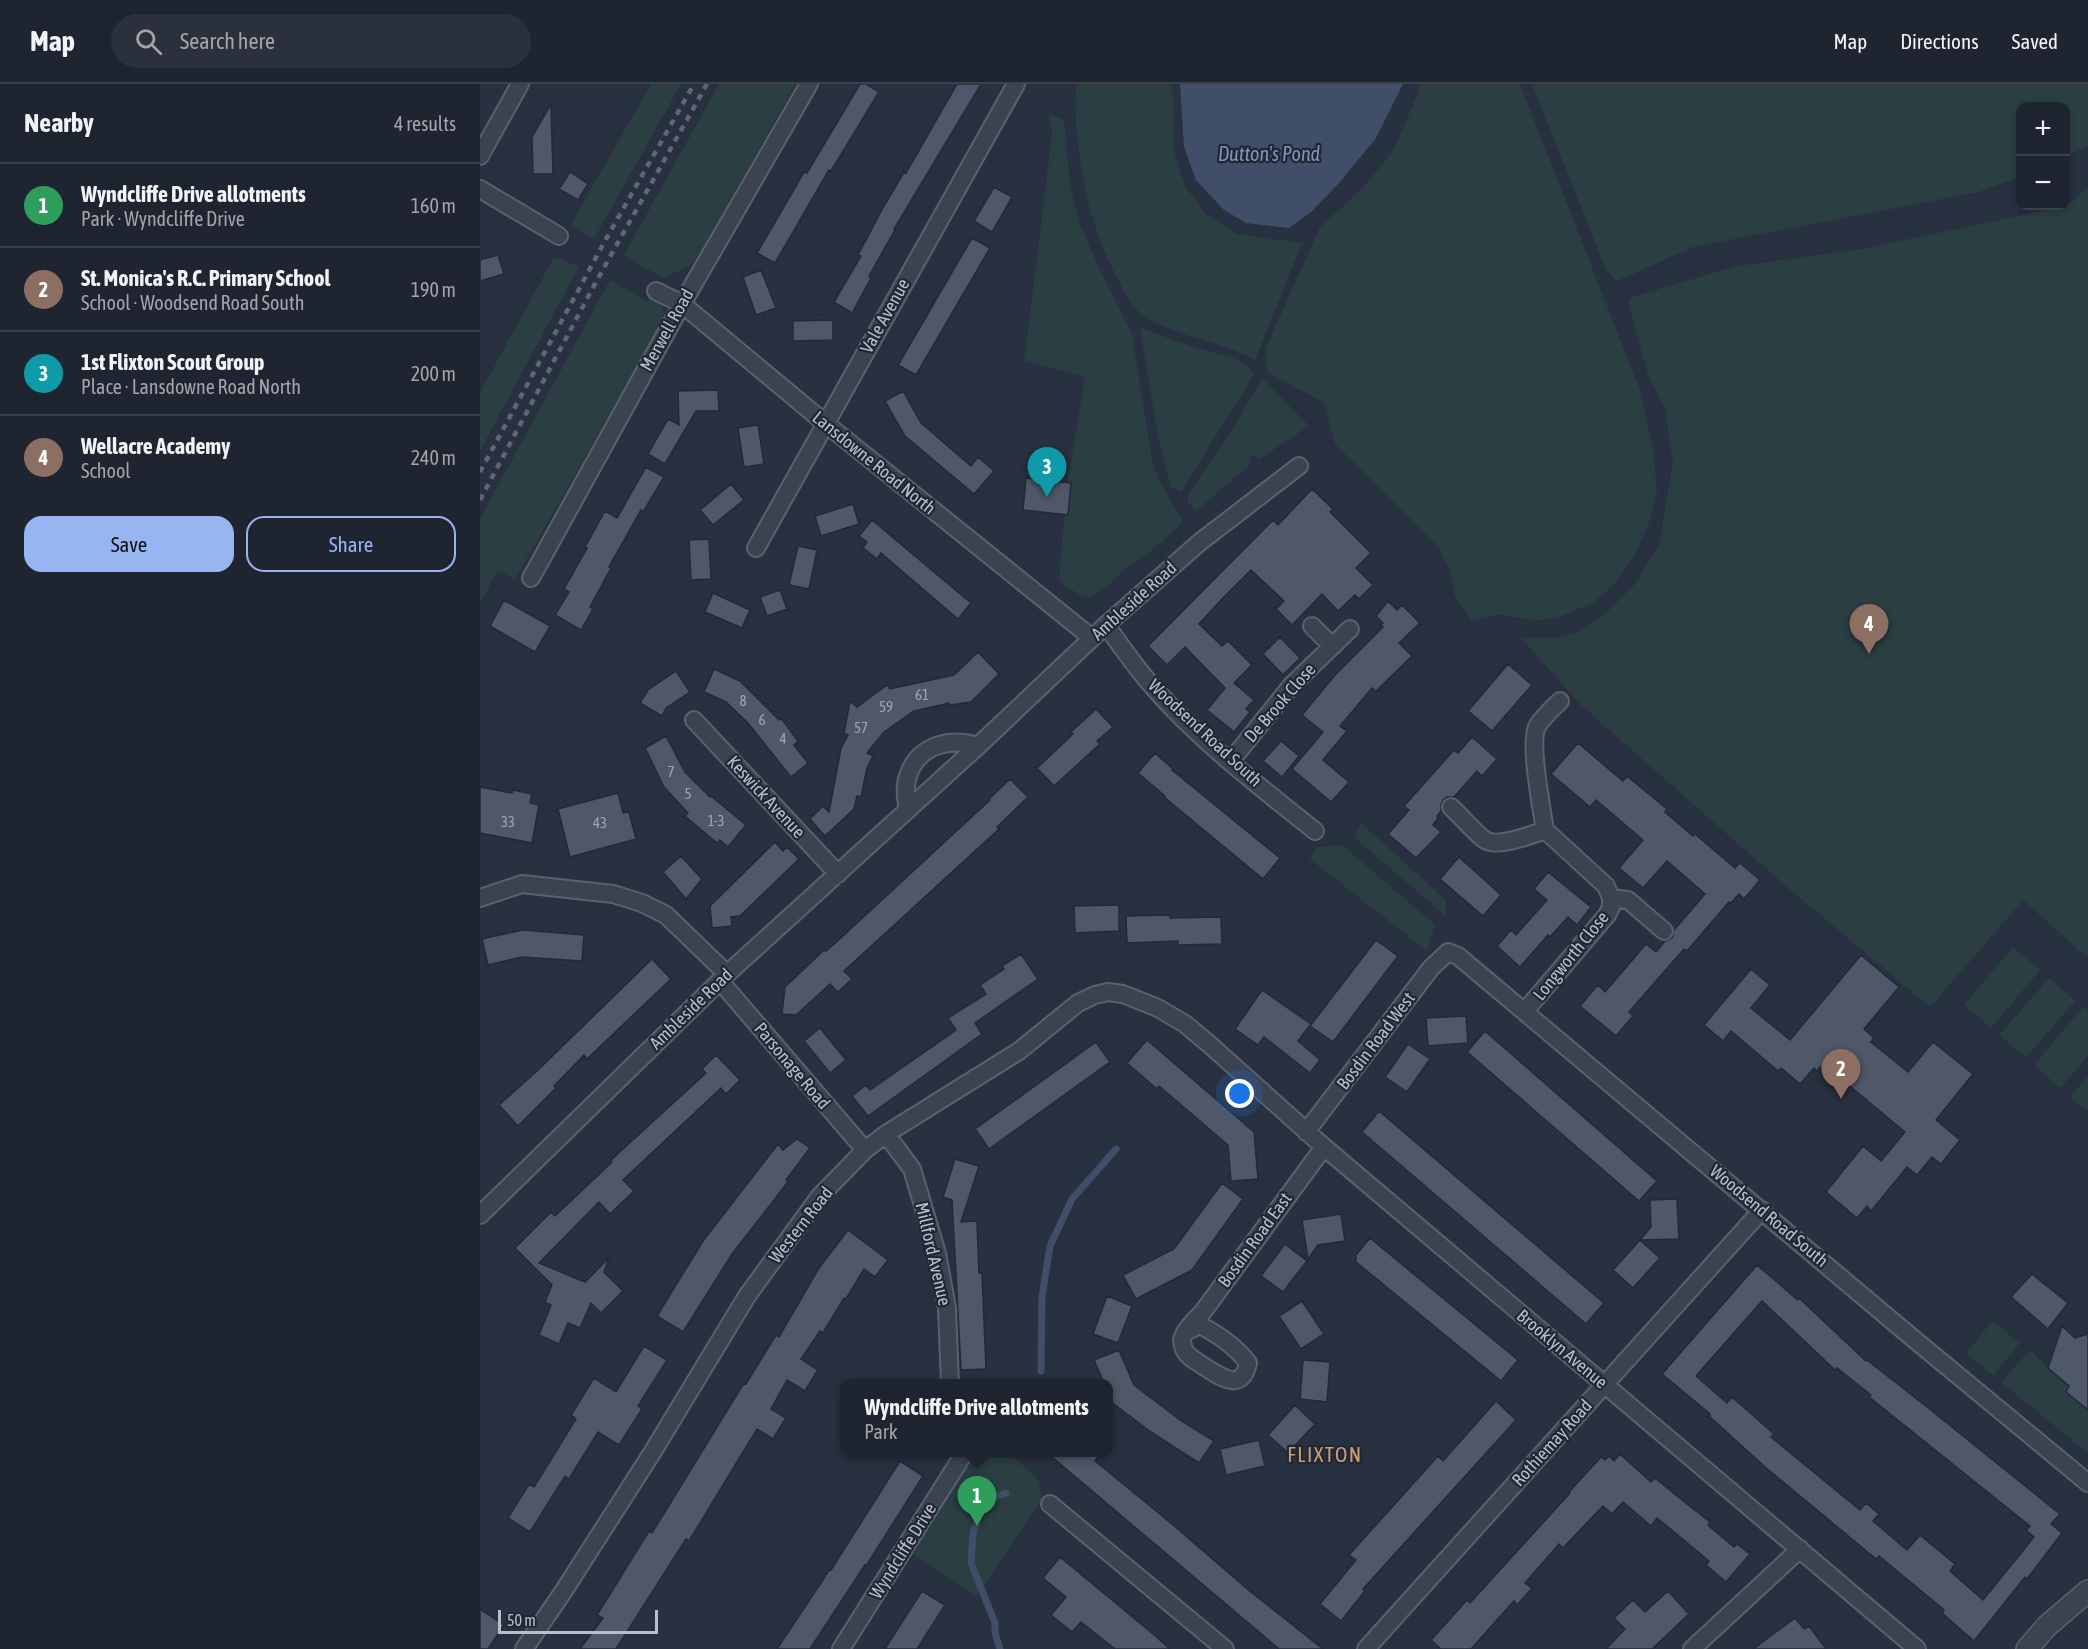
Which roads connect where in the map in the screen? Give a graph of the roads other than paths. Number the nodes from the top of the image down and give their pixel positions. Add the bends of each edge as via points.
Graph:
1 (520, 84) edge
2 (809, 84) edge
3 (1016, 84) edge
4 (480, 156) edge
5 (480, 189) edge
6 (559, 236) dead end
7 (656, 291) dead end
8 (681, 303) junction
9 (825, 423) junction
10 (1299, 466) dead end
11 (756, 548) dead end
12 (531, 578) dead end
13 (1106, 625) junction
14 (1312, 626) dead end
15 (1350, 629) dead end
16 (1092, 638) junction
17 (1332, 646) junction
18 (1560, 701) dead end
19 (694, 720) dead end
20 (978, 746) junction
21 (1230, 762) junction
22 (1451, 807) dead end
23 (908, 810) junction
24 (1545, 830) junction
25 (1315, 831) dead end
26 (838, 874) junction
27 (480, 898) edge
28 (1611, 898) junction
29 (1665, 931) dead end
30 (1448, 952) joint
31 (724, 978) junction
32 (1525, 1011) junction
33 (1209, 1044) joint
34 (1306, 1132) junction
35 (886, 1134) junction
36 (1324, 1147) junction
37 (865, 1150) junction
38 (1762, 1210) junction
39 (480, 1215) edge
40 (1185, 1332) dead end
41 (950, 1379) edge
42 (1604, 1385) junction
43 (962, 1457) edge
44 (2088, 1483) edge
45 (1050, 1504) dead end
46 (1800, 1549) junction
47 (2088, 1591) edge
48 (524, 1649) edge
49 (841, 1649) edge
50 (1225, 1649) edge
51 (1366, 1649) edge
52 (1692, 1649) edge
53 (1917, 1649) edge
54 (2028, 1649) edge

1 - 4 street
2 - 8 street, Merwell Road
3 - 9 street, Vale Avenue
5 - 6 street
7 - 8 street, Lansdowne Road North
8 - 9 street, Lansdowne Road North
8 - 12 street, Merwell Road
9 - 11 street, Vale Avenue
9 - 16 street, Lansdowne Road North
10 - 13 street, Ambleside Road via 1200,542
13 - 16 street, Ambleside Road
13 - 21 street, Woodsend Road South via 1154,688
14 - 17 street
15 - 17 street, De Brook Close
16 - 20 street, Ambleside Road
17 - 21 street, De Brook Close via 1291,686
18 - 24 street via 1535,732 1534,755
19 - 26 street, Keswick Avenue
20 - 23 street, Ambleside Road
20 - 23 street via 948,742 936,744 921,755 908,777
21 - 25 street, Woodsend Road South
22 - 24 street via 1487,841 1517,839
23 - 26 street, Ambleside Road
24 - 28 street, Longworth Close via 1606,886
26 - 31 street, Ambleside Road
27 - 31 street, Parsonage Road via 522,884 613,894 642,903 666,915
28 - 29 street, Longworth Close via 1628,900
28 - 32 street, Longworth Close via 1607,915
30 - 32 street, Woodsend Road South
30 - 34 street, Bosdin Road West via 1431,968
31 - 37 street, Parsonage Road
31 - 39 street, Ambleside Road
32 - 38 street, Woodsend Road South
33 - 34 street, Brooklyn Avenue
33 - 35 street, Western Road via 1158,1008 1123,994 1095,994 1019,1051
34 - 36 street, Brooklyn Avenue
35 - 37 street, Western Road
35 - 41 street, Millford Avenue via 912,1169 937,1253 947,1308
36 - 40 street, Bosdin Road East
36 - 42 street, Brooklyn Avenue
37 - 48 street, Western Road via 820,1196 747,1296 651,1454
38 - 42 street, Rothiemay Road
38 - 44 street, Woodsend Road South
42 - 46 street, Brooklyn Avenue
42 - 51 street, Rothiemay Road
43 - 49 street, Wyndcliffe Drive
45 - 50 street
46 - 52 street
46 - 53 street, Brooklyn Avenue
47 - 54 street via 2047,1626

